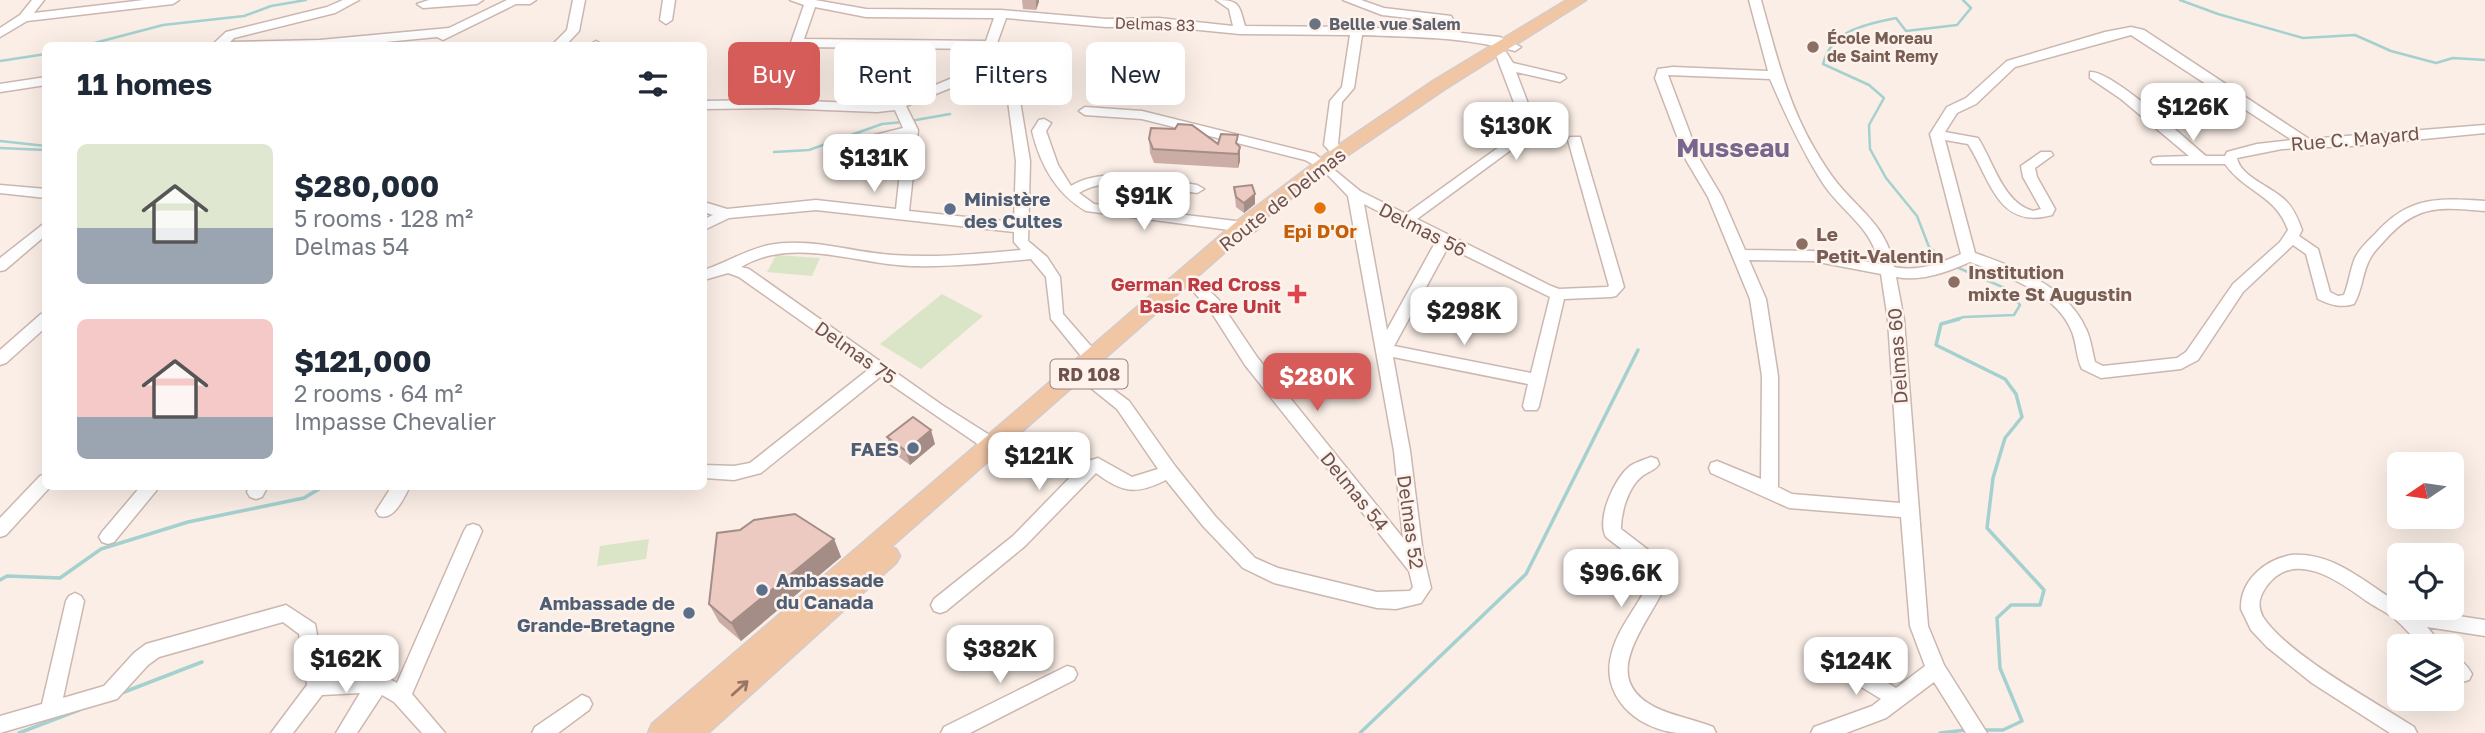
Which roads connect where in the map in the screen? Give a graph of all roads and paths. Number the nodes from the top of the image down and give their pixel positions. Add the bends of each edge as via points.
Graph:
1 (38, 0) edge
2 (173, 0) edge
3 (353, 0) edge
4 (477, 0) edge
5 (530, 0) edge
6 (579, 0) edge
7 (669, 0) edge
8 (796, 0) edge
9 (1222, 0) edge
10 (1349, 0) edge
11 (1578, 0) edge
12 (1590, 0) edge
13 (1755, 0) edge
14 (508, 1) edge
15 (810, 4) junction
16 (423, 5) dead end
17 (1001, 14) junction
18 (24, 18) junction
19 (666, 20) dead end
20 (1240, 30) junction
21 (1357, 31) junction
22 (450, 32) junction
23 (0, 33) edge
24 (1457, 36) junction
25 (222, 42) edge
26 (342, 42) edge
27 (427, 42) edge
28 (561, 42) edge
29 (796, 42) edge
30 (992, 42) edge
31 (820, 44) edge
32 (950, 48) edge
33 (1508, 53) junction
34 (1775, 75) junction
35 (2094, 75) dead end
36 (1560, 78) dead end
37 (42, 82) edge
38 (0, 88) edge
39 (707, 105) edge
40 (728, 105) edge
41 (801, 105) edge
42 (894, 105) edge
43 (899, 105) edge
44 (1015, 105) edge
45 (1086, 111) dead end
46 (1044, 123) dead end
47 (2485, 129) edge
48 (911, 130) junction
49 (1937, 134) junction
50 (1575, 141) dead end
51 (2304, 142) junction
52 (835, 155) dead end
53 (2046, 155) dead end
54 (2202, 160) junction
55 (2229, 160) junction
56 (2158, 161) dead end
57 (1330, 163) junction
58 (1196, 189) dead end
59 (2, 190) edge
60 (1067, 190) junction
61 (42, 194) edge
62 (1356, 194) junction
63 (2485, 206) edge
64 (707, 208) edge
65 (726, 214) junction
66 (902, 215) junction
67 (1407, 220) junction
68 (707, 224) edge
69 (1248, 227) junction
70 (1022, 228) junction
71 (42, 230) edge
72 (2291, 237) junction
73 (1444, 240) junction
74 (1032, 254) junction
75 (1741, 255) junction
76 (1957, 262) junction
77 (0, 266) edge
78 (728, 268) junction
79 (1889, 271) junction
80 (707, 274) edge
81 (1192, 283) junction
82 (1558, 294) junction
83 (42, 322) edge
84 (1384, 351) junction
85 (0, 359) edge
86 (1093, 365) junction
87 (880, 369) junction
88 (1536, 380) junction
89 (1531, 406) dead end
90 (998, 450) junction
91 (1651, 464) dead end
92 (1717, 468) dead end
93 (707, 471) edge
94 (1169, 471) junction
95 (42, 485) edge
96 (149, 490) edge
97 (398, 490) edge
98 (1769, 490) junction
99 (385, 511) dead end
100 (1908, 512) junction
101 (0, 530) edge
102 (473, 531) dead end
103 (108, 537) dead end
104 (1416, 567) junction
105 (75, 601) dead end
106 (2387, 604) edge
107 (940, 605) dead end
108 (2408, 620) edge
109 (2445, 620) edge
110 (2485, 628) edge
111 (2422, 634) edge
112 (1836, 661) dead end
113 (1937, 668) junction
114 (1067, 674) dead end
115 (380, 683) junction
116 (317, 687) junction
117 (401, 696) junction
118 (1897, 699) junction
119 (582, 704) dead end
120 (50, 711) junction
121 (0, 725) edge
122 (281, 733) edge
123 (346, 733) edge
124 (435, 733) edge
125 (542, 733) edge
126 (661, 733) edge
127 (688, 733) edge
128 (951, 733) edge
129 (1706, 733) edge
130 (1821, 733) edge
131 (1977, 733) edge
132 (2407, 733) edge

1 - 18 street
2 - 18 street
3 - 25 street via 331,10 230,35
4 - 16 street
5 - 14 street
6 - 28 street via 573,31
7 - 19 street
8 - 15 street, Delmas 83
9 - 20 street via 1234,7
10 - 24 street via 1382,11 1447,19
11 - 33 main road, Route de Delmas / RD 108
12 - 33 main road, Route de Delmas / RD 108
13 - 34 street, Delmas 60
14 - 22 street
15 - 17 street, Delmas 83 via 866,13
15 - 29 street
17 - 20 street, Delmas 83
17 - 30 street
18 - 23 street
20 - 21 street, Delmas 83
21 - 24 street, Delmas 83
21 - 57 street via 1348,88 1336,101
22 - 26 street
22 - 27 street
24 - 33 street, Delmas 83
31 - 32 street
33 - 36 street, Delmas 83
33 - 57 main road, Route de Delmas / RD 108
33 - 67 street via 1531,131
34 - 75 street via 1662,72 1693,160
34 - 79 street, Delmas 60 via 1815,162 1877,235
35 - 54 street
37 - 38 street
39 - 40 street
41 - 42 street
43 - 48 street
44 - 70 street via 1023,161
45 - 57 street, Delmas 56 via 1142,115
46 - 60 street via 1040,135 1046,153
47 - 51 street, Rue C. Mayard
48 - 52 street
48 - 66 street
49 - 51 street via 1952,110 1971,101 2011,64 2131,31 2148,36
49 - 53 street via 1973,141 1999,191 2030,215 2048,209 2028,166
49 - 76 street
50 - 82 street, Delmas 56 via 1617,287 1611,292
51 - 55 street, Rue C. Mayard via 2256,146
54 - 55 street, Rue C. Mayard
54 - 56 street, Rue C. Mayard
55 - 72 street via 2284,205 2292,216 2295,230
57 - 62 street, Delmas 56
57 - 69 main road, Route de Delmas / RD 108
58 - 60 street via 1110,180
59 - 61 street
60 - 69 street via 1091,208
62 - 67 street, Delmas 56
62 - 84 street, Delmas 52
63 - 72 street via 2419,205 2404,212 2362,259 2357,288 2349,300 2323,295 2313,252
64 - 65 street
65 - 66 street via 816,205
65 - 68 street
66 - 70 street
67 - 73 street, Delmas 56
69 - 81 main road, Route de Delmas / RD 108
69 - 86 main road, Route de Delmas / RD 108
70 - 74 street, Delmas 52 via 1021,242
71 - 77 street
72 - 76 street via 2238,288 2192,356 2180,363 2101,372 2088,365 2080,331 2064,308 2037,285
73 - 82 street, Delmas 56
73 - 84 street
74 - 78 street via 910,261 777,248 755,252
74 - 86 street, Delmas 52 via 1053,277 1056,315
75 - 79 street via 1812,256
75 - 98 street via 1758,299 1770,376
76 - 79 street via 1920,275
78 - 80 street
78 - 87 street, Delmas 75 via 744,273
79 - 100 street, Delmas 60
81 - 86 main road, Route de Delmas / RD 108
81 - 104 street, Delmas 54 via 1213,303 1251,361
82 - 88 street
83 - 85 street
84 - 88 street
84 - 104 street, Delmas 52
86 - 90 main road, Route de Delmas / RD 108
86 - 94 street, Delmas 52
87 - 90 street, Delmas 75
87 - 93 street via 755,468 734,473
88 - 89 street
90 - 126 main road, Route de Delmas / RD 108
127 -> 90 main road, Route de Delmas / RD 108
91 - 129 street via 1629,479 1612,519 1612,531 1654,564 1659,580 1621,653 1620,684 1638,710
92 - 98 street
94 - 104 street, Delmas 52 via 1249,563 1274,575 1396,601 1416,598 1422,588
94 - 107 street via 1140,485 1121,482 1098,465 1090,467 1019,541
95 - 101 street
96 - 103 street
97 - 99 street
98 - 100 street via 1789,501
100 - 113 street, Delmas 60 via 1919,626
102 - 117 street
105 - 120 street
106 - 132 street via 2333,570 2298,562 2272,569 2249,600 2257,624 2288,655
108 - 111 street
109 - 110 street
112 - 118 street
113 - 118 street
113 - 131 street, Delmas 60
114 - 128 street
115 - 116 street
115 - 117 street
115 - 123 street
116 - 120 street via 308,630 286,613 153,650 110,693
116 - 122 street
117 - 124 street
118 - 130 street via 1879,712
119 - 125 street
120 - 121 street

